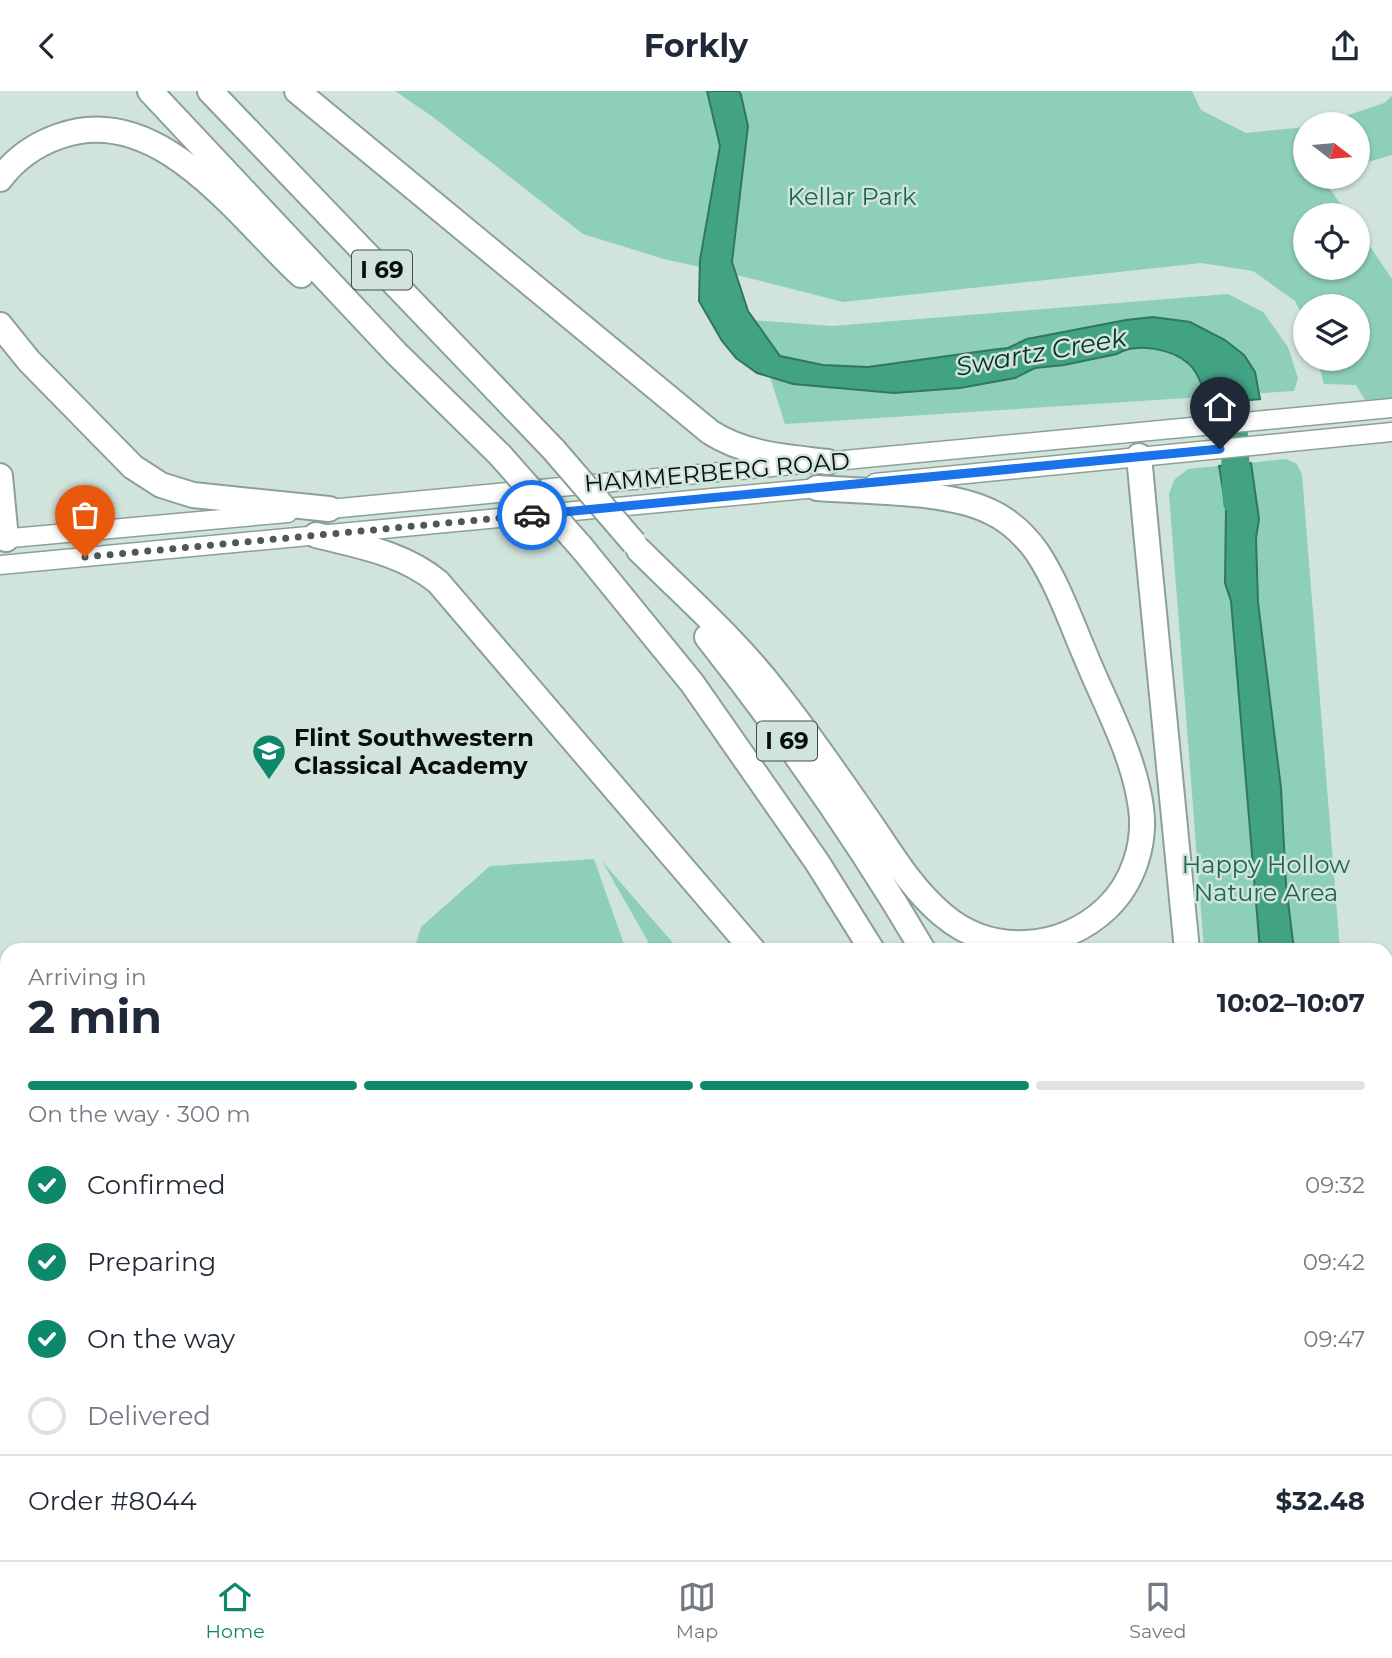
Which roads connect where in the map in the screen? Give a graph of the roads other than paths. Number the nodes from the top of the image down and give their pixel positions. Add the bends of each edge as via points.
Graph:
1 (150, 91) edge
2 (210, 91) edge
3 (297, 91) edge
4 (0, 179) edge
5 (0, 325) edge
6 (396, 353) junction
7 (1392, 408) edge
8 (1392, 432) edge
9 (1114, 434) junction
10 (1139, 456) junction
11 (828, 462) junction
12 (0, 476) edge
13 (817, 488) junction
14 (329, 509) junction
15 (316, 535) junction
16 (3, 539) edge
17 (636, 546) junction
18 (34, 562) junction
19 (0, 565) edge
20 (747, 943) edge
21 (868, 943) edge
22 (919, 943) edge
23 (1186, 943) edge

1 - 6 highway, I 69
2 - 17 highway, I 69, bridge via 554,450
3 - 11 highway via 702,427 723,441 757,453
4 - 6 highway via 34,147 69,133 109,130 152,142 192,170 321,293
5 - 14 highway via 29,362 119,455 153,481 193,495
6 - 21 highway, I 69, bridge via 500,454 692,683
7 - 9 street, HAMMERBERG ROAD
8 - 10 street, HAMMERBERG ROAD
9 - 10 street via 1130,443
9 - 11 street, HAMMERBERG ROAD
10 - 13 street, HAMMERBERG ROAD
10 - 23 highway
11 - 14 street, HAMMERBERG ROAD
12 - 16 highway
13 - 15 street, HAMMERBERG ROAD
13 - 17 highway via 942,498 976,506 1012,525 1040,557 1126,751 1142,816 1132,871 1111,903 1082,927 1045,942 1006,943 971,933 941,914 902,869 758,669
14 - 16 street, HAMMERBERG ROAD
15 - 18 street, HAMMERBERG ROAD
15 - 20 highway via 395,556 438,582
16 - 18 street
17 - 22 highway, I 69 via 783,736
18 - 19 street, HAMMERBERG ROAD

